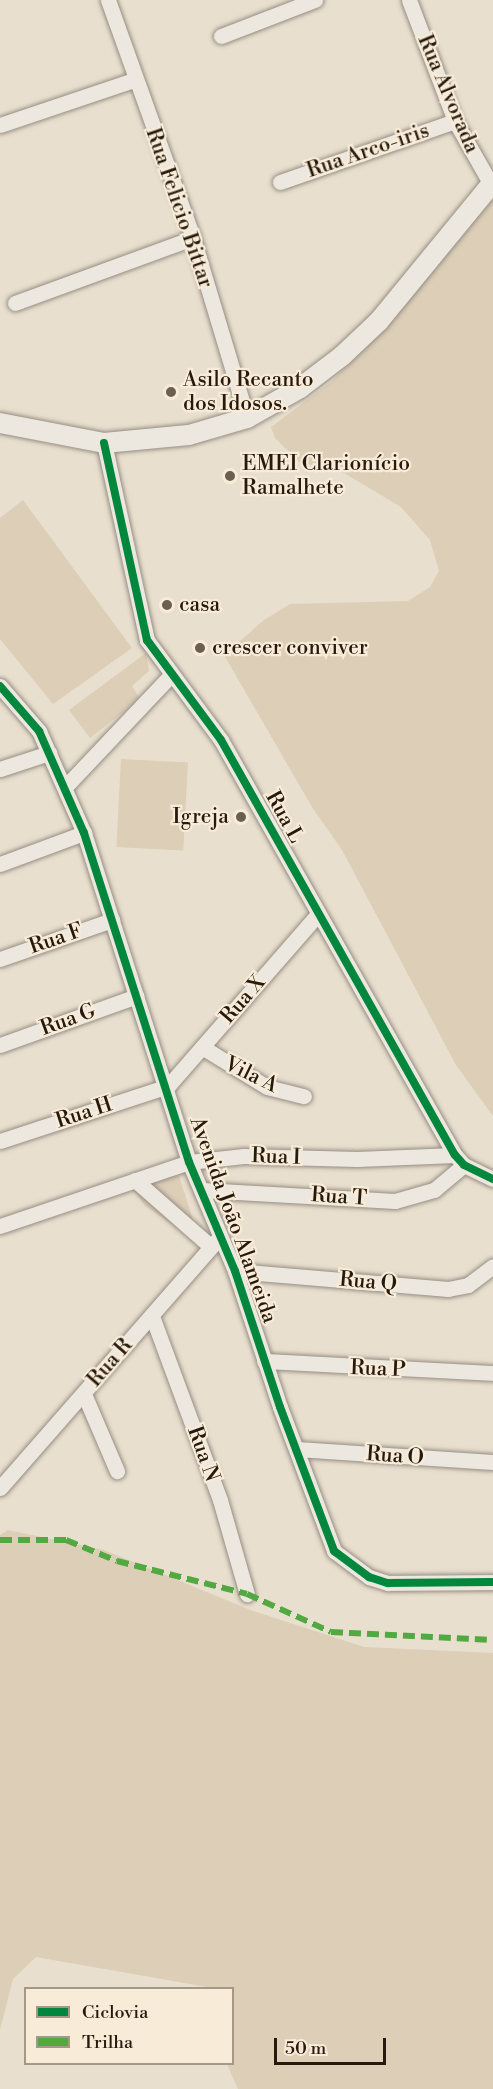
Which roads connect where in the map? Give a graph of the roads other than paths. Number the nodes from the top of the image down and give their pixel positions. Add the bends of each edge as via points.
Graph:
1 (108, 0) edge
2 (315, 0) edge
3 (409, 0) edge
4 (221, 36) dead end
5 (134, 80) junction
6 (455, 121) junction
7 (0, 125) edge
8 (280, 182) dead end
9 (492, 186) edge
10 (193, 238) junction
11 (15, 303) dead end
12 (247, 418) junction
13 (0, 423) edge
14 (104, 443) junction
15 (171, 675) junction
16 (0, 686) edge
17 (49, 753) junction
18 (0, 769) edge
19 (65, 787) junction
20 (84, 833) junction
21 (0, 864) edge
22 (318, 914) junction
23 (112, 920) junction
24 (0, 958) edge
25 (137, 996) junction
26 (0, 1045) edge
27 (202, 1047) junction
28 (168, 1086) junction
29 (304, 1096) dead end
30 (0, 1141) edge
31 (460, 1160) junction
32 (189, 1162) junction
33 (493, 1179) edge
34 (135, 1180) junction
35 (202, 1190) junction
36 (0, 1226) edge
37 (214, 1242) junction
38 (493, 1266) edge
39 (235, 1271) junction
40 (152, 1316) junction
41 (264, 1361) junction
42 (493, 1373) edge
43 (84, 1394) junction
44 (297, 1449) junction
45 (493, 1462) edge
46 (117, 1471) dead end
47 (0, 1488) edge
48 (493, 1582) edge
49 (247, 1594) dead end

1 - 5 street, Rua Felicio Bittar
2 - 4 street
3 - 6 street, Rua Alvorada
5 - 7 street
5 - 10 street, Rua Felicio Bittar
6 - 8 street, Rua Arco-iris
6 - 9 street, Rua Alvorada
9 - 12 street via 378,321 342,356 300,388
10 - 11 street
10 - 12 street, Rua Felicio Bittar
12 - 14 street via 189,435
13 - 14 street
14 - 15 street, Rua L via 141,620 147,640
15 - 19 street
15 - 22 street, Rua L via 221,740
16 - 17 street, Avenida João Alameida via 26,712
17 - 18 street
17 - 19 street, Avenida João Alameida
19 - 20 street, Avenida João Alameida
20 - 21 street
20 - 23 street, Avenida João Alameida
22 - 27 street, Rua X
22 - 31 street, Rua L
23 - 24 street, Rua F
23 - 25 street, Avenida João Alameida
25 - 26 street, Rua G
25 - 28 street, Avenida João Alameida
27 - 28 street, Rua X
27 - 29 street, Vila A via 267,1088
28 - 30 street, Rua H
28 - 32 street, Avenida João Alameida
31 - 32 street, Rua I via 244,1156
31 - 33 street
31 - 35 street, Rua T via 434,1190 395,1201
32 - 34 street, Rua I
32 - 35 street, Avenida João Alameida
34 - 36 street, Rua I
34 - 37 street
35 - 37 street, Avenida João Alameida
37 - 39 street, Avenida João Alameida
37 - 40 street, Rua R
38 - 39 street, Rua Q via 468,1285 448,1289
39 - 41 street, Avenida João Alameida
40 - 43 street, Rua R
40 - 49 street, Rua N via 220,1500
41 - 42 street, Rua P
41 - 44 street, Avenida João Alameida
43 - 46 street
43 - 47 street, Rua R
44 - 45 street, Rua O
44 - 48 street, Avenida João Alameida via 328,1538 341,1559 388,1583

